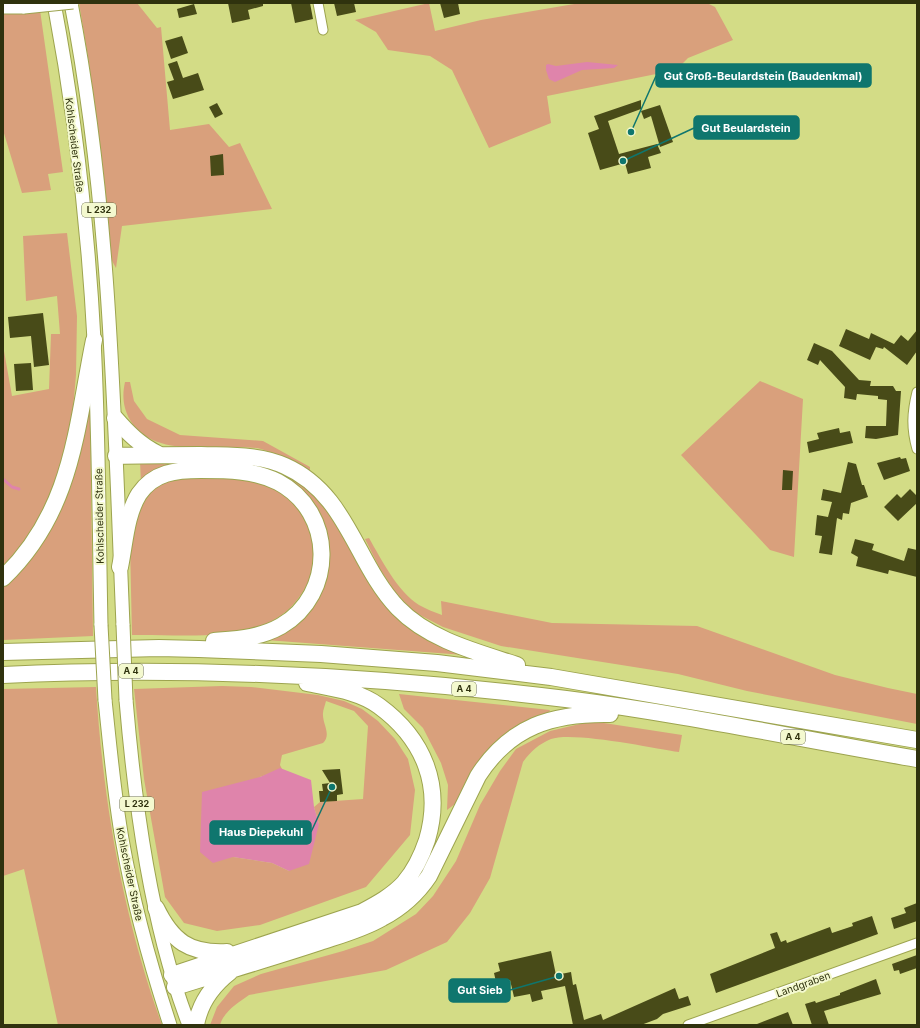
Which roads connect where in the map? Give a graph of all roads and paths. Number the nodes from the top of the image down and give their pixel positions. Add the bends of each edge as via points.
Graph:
1 (54, 3) edge
2 (72, 3) edge
3 (318, 3) edge
4 (3, 8) edge
5 (323, 30) dead end
6 (94, 340) junction
7 (917, 392) edge
8 (115, 418) junction
9 (917, 449) edge
10 (160, 454) junction
11 (98, 456) junction
12 (116, 456) junction
13 (120, 567) junction
14 (3, 578) edge
15 (159, 648) junction
16 (3, 652) edge
17 (259, 673) junction
18 (3, 674) edge
19 (551, 677) junction
20 (668, 716) junction
21 (917, 740) edge
22 (917, 759) edge
23 (156, 908) junction
24 (917, 943) edge
25 (239, 952) junction
26 (236, 968) junction
27 (173, 981) junction
28 (157, 985) junction
29 (170, 1025) edge
30 (188, 1025) edge
31 (196, 1025) edge
32 (688, 1025) edge

1 - 6 main road, Kohlscheider Straße / L 232 via 80,176
2 - 4 street, bridge
2 - 8 main road, Kohlscheider Straße / L 232 via 96,174
3 - 5 street
6 - 11 main road, Kohlscheider Straße / L 232
6 - 14 highway via 76,439 65,480 35,540
7 - 9 street via 912,416
8 - 10 highway via 142,445
8 - 12 main road, Kohlscheider Straße / L 232
10 - 12 highway
10 - 19 highway via 251,456 270,460 298,473 317,487 338,510 379,584 403,612 448,641
11 - 12 main road
11 - 28 main road, Kohlscheider Straße / L 232, bridge via 101,625 112,766 122,841 138,917
12 - 13 main road, Kohlscheider Straße / L 232
13 - 15 highway via 130,515 139,495 153,479 170,472 237,470 261,475 292,491 316,523 322,550 320,575 311,598 297,615 280,626 254,636
13 - 23 main road, Kohlscheider Straße / L 232, bridge via 126,700 134,783
15 - 16 highway, A 4
15 - 19 highway, A 4 via 337,655 437,663
17 - 18 highway, A 4 via 137,671
17 - 20 highway, A 4 via 317,675 475,690 568,700
17 - 25 highway via 347,691 379,706 397,722 424,759 431,780 433,802 430,828 422,856 404,882 384,900 335,922
19 - 21 highway, A 4
20 - 22 highway, A 4
20 - 26 highway via 576,714 546,721 518,734 484,766 467,795 438,862 421,888 409,899 367,926
23 - 25 highway via 170,932 186,945 203,952
23 - 27 main road, Kohlscheider Straße / L 232
24 - 32 street, Landgraben
25 - 27 highway
26 - 27 highway
26 - 31 highway via 216,984 207,996
27 - 28 main road
27 - 30 main road, Kohlscheider Straße / L 232
28 - 29 main road, Kohlscheider Straße / L 232

